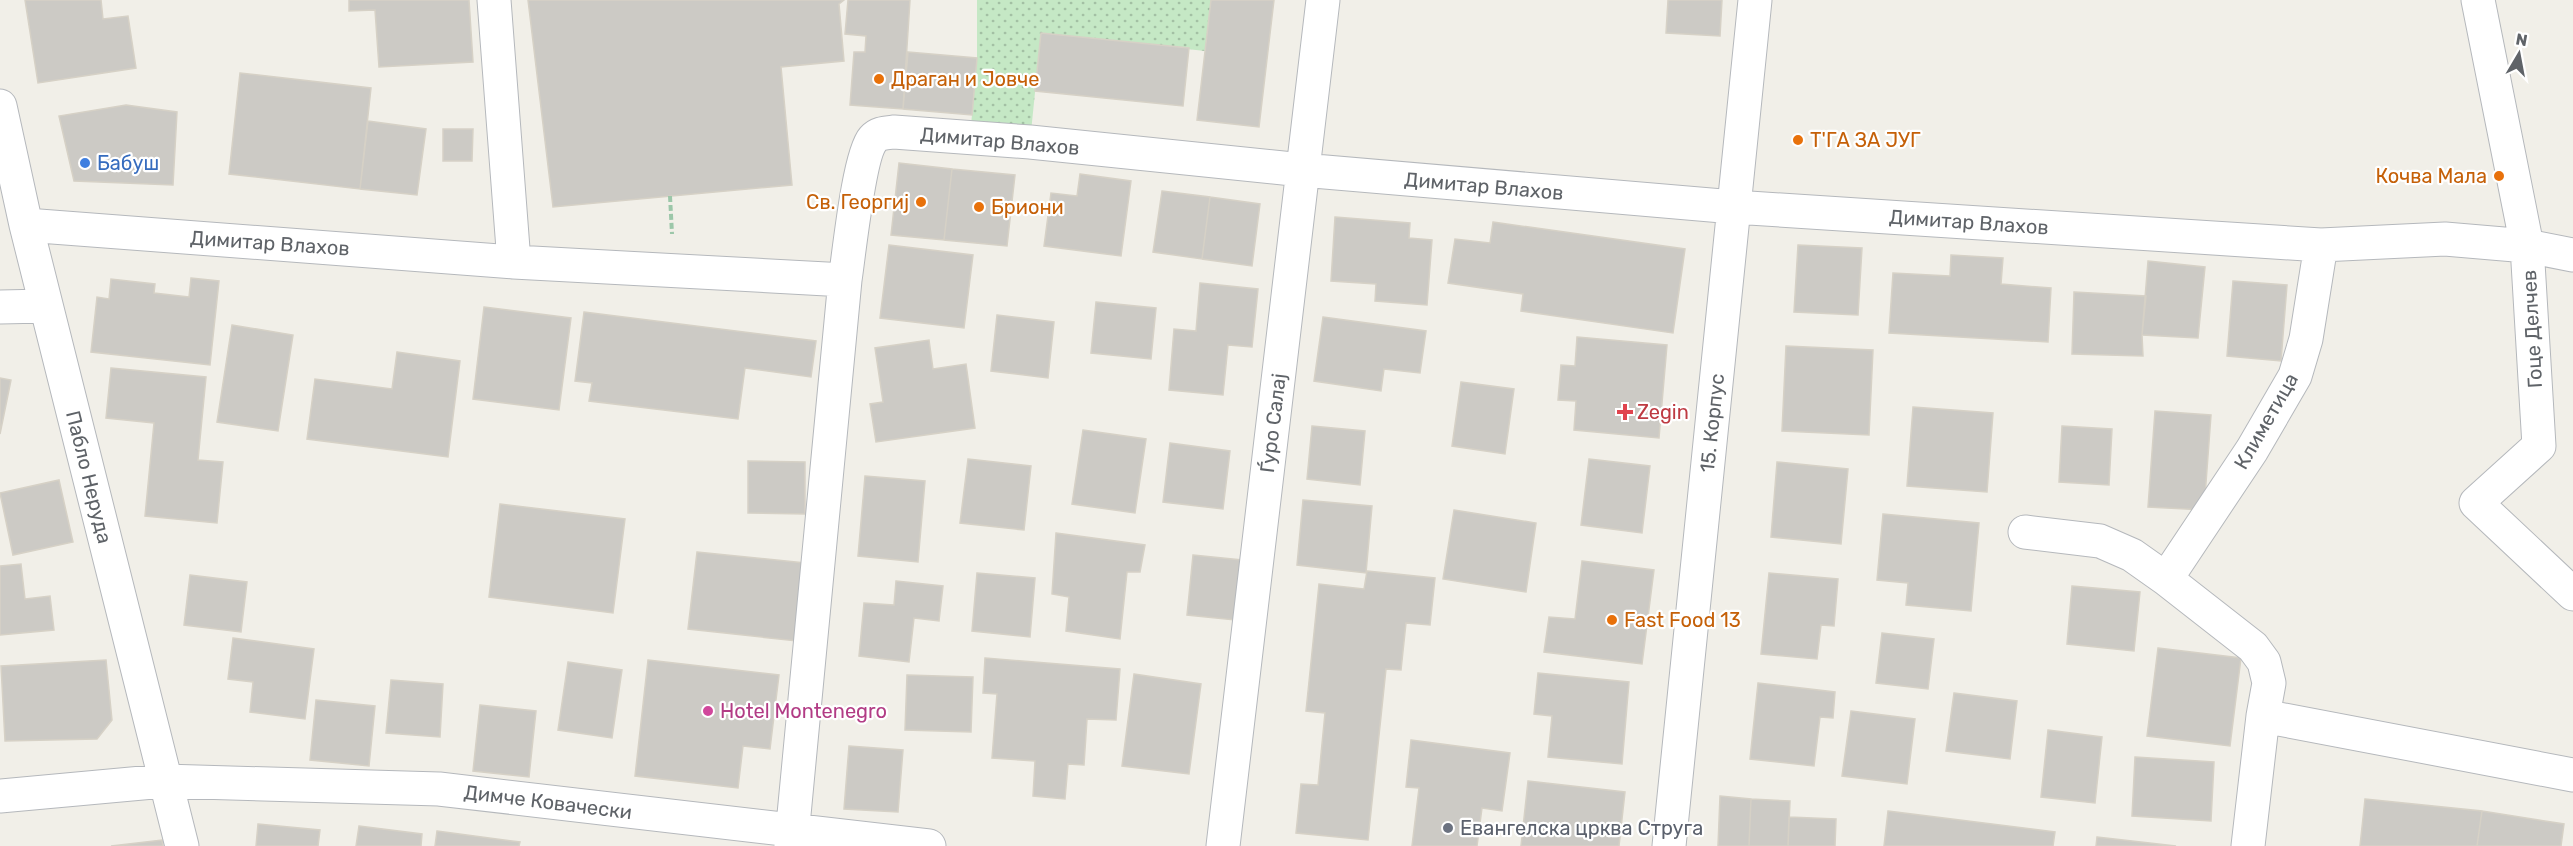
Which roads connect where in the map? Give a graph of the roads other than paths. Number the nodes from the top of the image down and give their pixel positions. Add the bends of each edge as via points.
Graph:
1 (494, 0) edge
2 (1323, 0) edge
3 (1755, 0) edge
4 (2478, 0) edge
5 (0, 106) edge
6 (1302, 170) junction
7 (1734, 207) junction
8 (26, 225) junction
9 (2321, 245) junction
10 (2527, 246) junction
11 (2573, 255) edge
12 (514, 262) junction
13 (845, 280) junction
14 (46, 306) junction
15 (0, 307) edge
16 (2025, 532) dead end
17 (2166, 579) junction
18 (2573, 594) edge
19 (2263, 716) junction
20 (2573, 775) edge
21 (164, 781) junction
22 (0, 796) edge
23 (791, 838) edge
24 (182, 846) edge
25 (929, 846) edge
26 (1223, 846) edge
27 (1669, 846) edge
28 (2248, 846) edge

1 - 12 street
2 - 6 street, Ѓуро Салај
3 - 7 street, 15. Корпус
4 - 10 street, Гоце Делчев
5 - 8 street, Пабло Неруда
6 - 7 street, Димитар Влахов
6 - 13 street, Димитар Влахов via 1020,141 883,133 874,137 864,157
6 - 26 street, Ѓуро Салај
7 - 9 street, Димитар Влахов
7 - 27 street, 15. Корпус
8 - 12 street, Димитар Влахов
8 - 14 street, Пабло Неруда
9 - 10 street, Димитар Влахов via 2445,239
9 - 17 street, Климетица via 2306,339 2295,376 2252,450
10 - 11 street, Димитар Влахов
10 - 18 street, Гоце Делчев via 2539,446 2476,503
12 - 13 street, Димитар Влахов
13 - 23 street
14 - 15 street
14 - 21 street, Пабло Неруда
16 - 17 street via 2100,541 2132,555
17 - 19 street via 2253,647 2264,662 2269,683
19 - 20 street
19 - 28 street
21 - 22 street, Димче Ковачески
21 - 23 street, Димче Ковачески via 439,789
21 - 24 street, Пабло Неруда
23 - 25 street, Димче Ковачески

